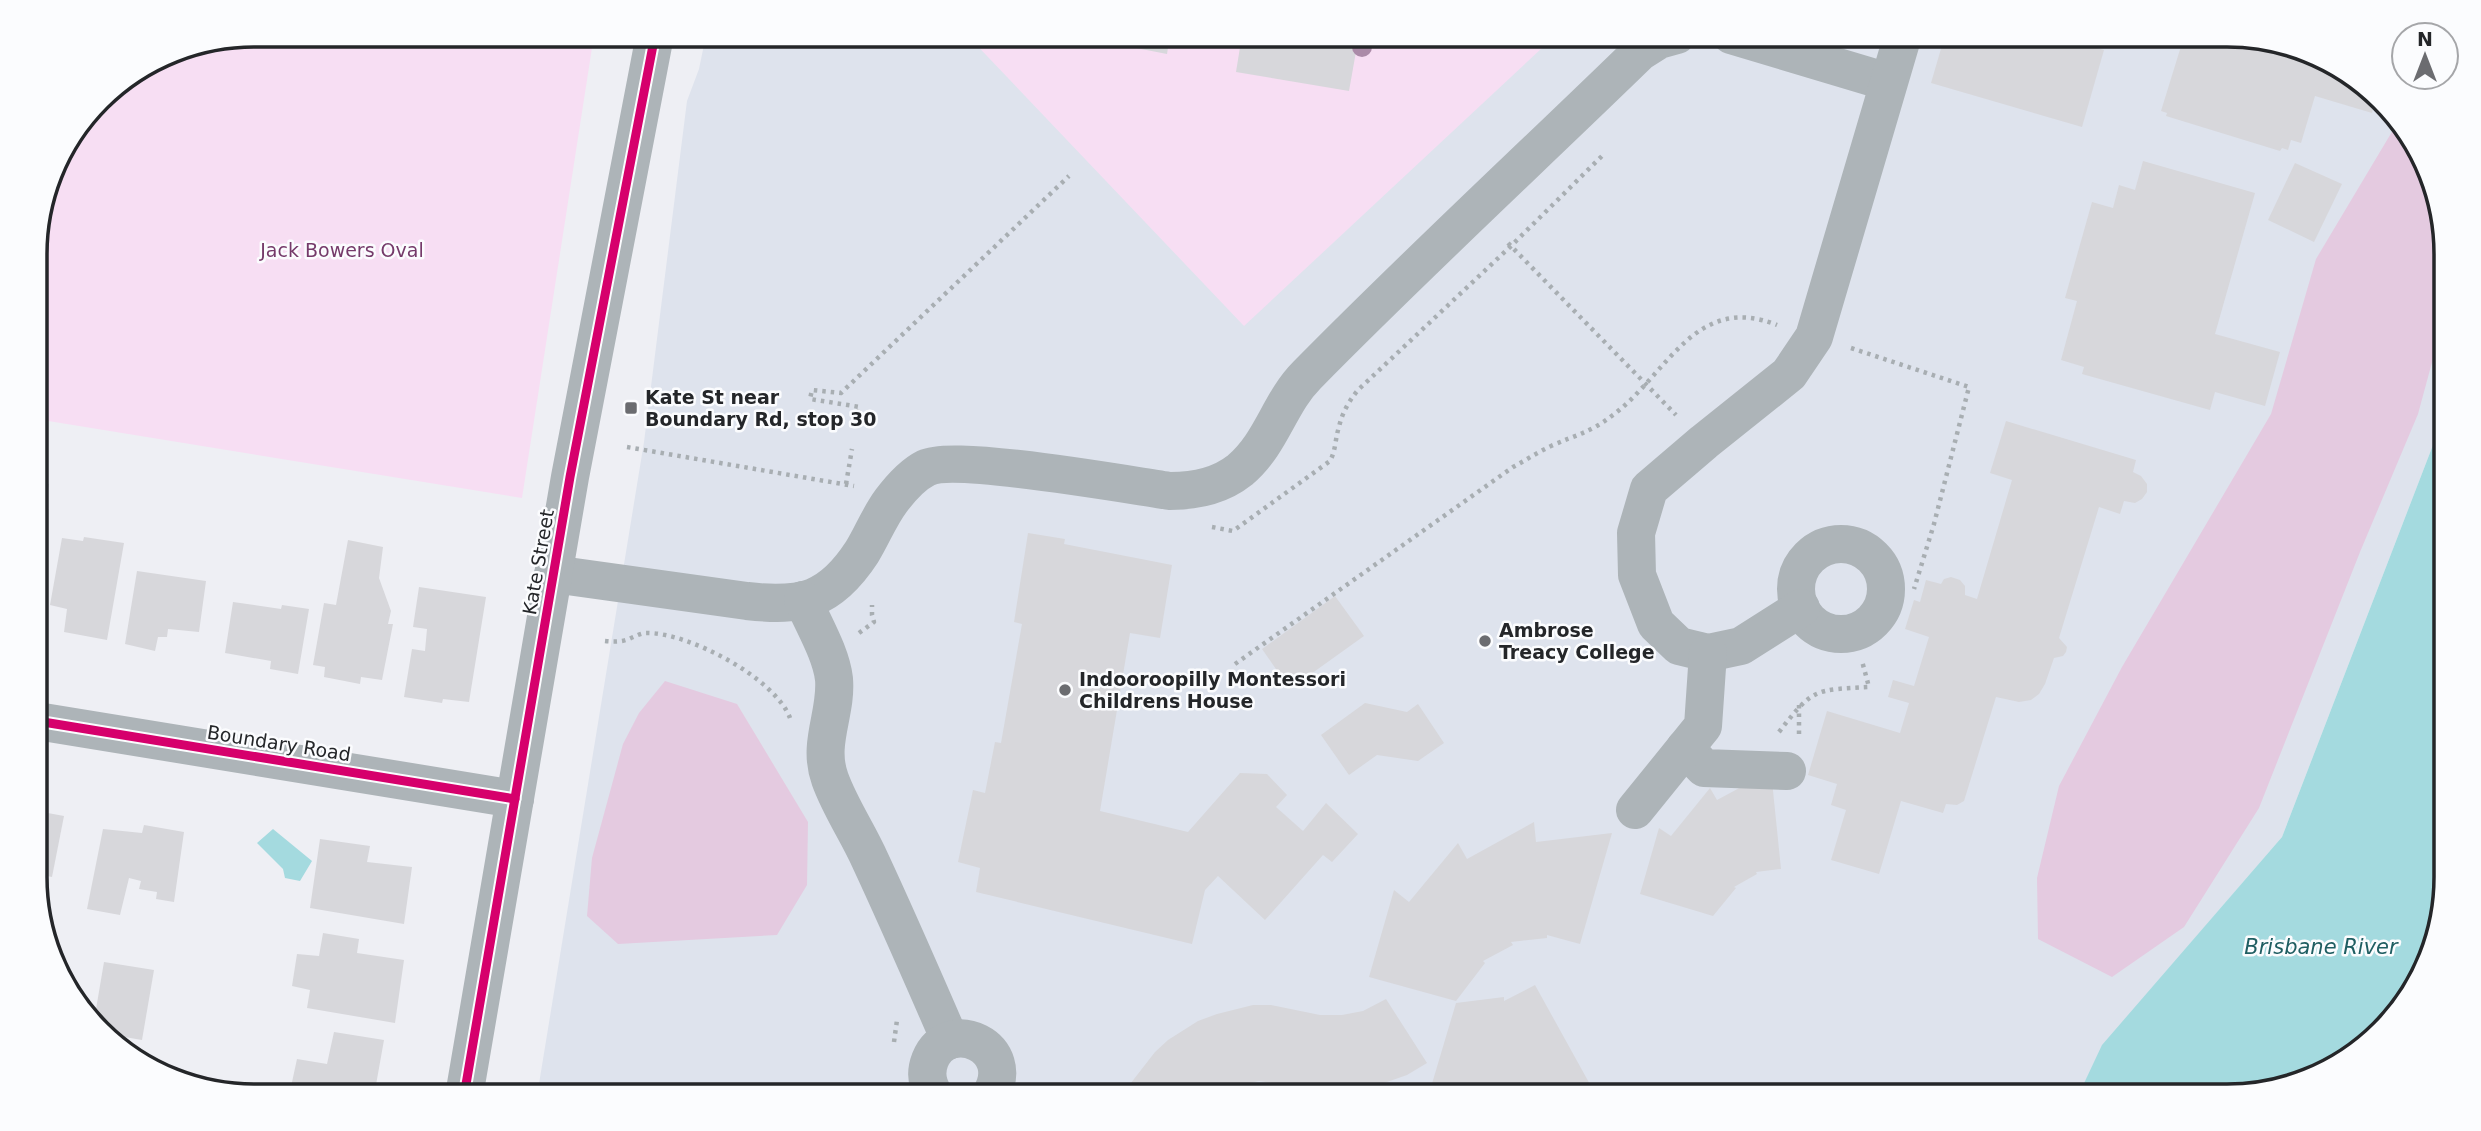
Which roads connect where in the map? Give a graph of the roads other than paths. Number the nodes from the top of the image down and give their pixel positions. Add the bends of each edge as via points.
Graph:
1 (653, 47) edge
2 (1648, 47) edge
3 (1771, 47) edge
4 (1899, 47) edge
5 (1888, 82) junction
6 (553, 574) junction
7 (803, 600) junction
8 (1801, 608) dead end
9 (1708, 653) junction
10 (47, 723) edge
11 (1685, 748) junction
12 (1780, 755) road end
13 (515, 799) junction
14 (1634, 810) dead end
15 (950, 1040) junction
16 (466, 1084) edge
17 (930, 1084) edge
18 (996, 1084) edge

1 - 6 street, Kate Street
2 - 7 street via 1304,378 1256,456 1237,472 1202,488 1170,491 980,465 927,467 897,493 862,551 834,585 820,596
3 - 5 street
4 - 5 street
5 - 9 street via 1814,337 1789,374 1649,489 1636,533 1637,575 1656,624 1679,646
6 - 7 street via 777,604
6 - 13 street, Kate Street
7 - 15 street via 834,677 824,754 830,778
8 - 9 street via 1741,646
9 - 11 street via 1703,726
10 - 13 street, Boundary Road
11 - 12 street via 1704,768
11 - 14 street
13 - 16 street, Kate Street
15 - 17 street via 932,1055
15 - 18 street via 962,1038 984,1045 997,1063

